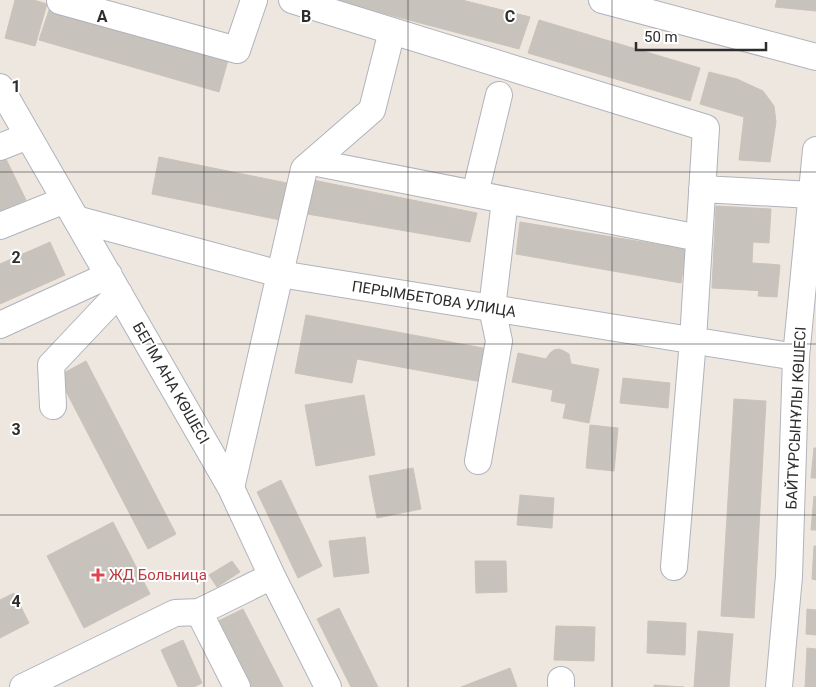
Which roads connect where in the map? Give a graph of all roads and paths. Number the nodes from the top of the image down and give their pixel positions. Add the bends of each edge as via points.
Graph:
1 (59, 0) edge
2 (254, 0) edge
3 (602, 0) edge
4 (301, 1) edge
5 (392, 31) junction
6 (816, 57) edge
7 (0, 87) edge
8 (499, 95) dead end
9 (28, 136) junction
10 (0, 147) edge
11 (816, 150) edge
12 (312, 162) junction
13 (702, 189) junction
14 (475, 194) junction
15 (812, 195) junction
16 (505, 200) junction
17 (71, 209) junction
18 (0, 226) edge
19 (699, 238) junction
20 (280, 274) junction
21 (114, 284) junction
22 (492, 308) junction
23 (0, 325) edge
24 (693, 340) junction
25 (796, 357) junction
26 (52, 406) dead end
27 (478, 461) dead end
28 (231, 488) junction
29 (674, 567) dead end
30 (272, 576) junction
31 (199, 612) junction
32 (23, 687) edge
33 (237, 687) edge
34 (328, 687) edge
35 (779, 687) edge

1 - 2 street via 237,50
3 - 6 street
4 - 5 street
5 - 12 street via 372,110
5 - 13 street via 706,128
7 - 9 street, БЕГІМ АНА КӨШЕСІ
8 - 14 street
9 - 10 street
9 - 17 street, БЕГІМ АНА КӨШЕСІ
11 - 15 street, БАЙТҰРСЫНҰЛЫ КӨШЕСІ
12 - 14 street
12 - 20 street via 304,169
13 - 15 street
13 - 19 street
14 - 16 street
15 - 25 street, БАЙТҰРСЫНҰЛЫ КӨШЕСІ
16 - 19 street
16 - 22 street
17 - 18 street
17 - 20 street, ПЕРЫМБЕТОВА УЛИЦА
17 - 21 street, БЕГІМ АНА КӨШЕСІ
19 - 24 street
20 - 22 street, ПЕРЫМБЕТОВА УЛИЦА
20 - 28 street
21 - 23 street
21 - 26 street via 51,365
21 - 28 street, БЕГІМ АНА КӨШЕСІ
22 - 24 street, ПЕРЫМБЕТОВА УЛИЦА
22 - 27 street via 499,341
24 - 25 street, ПЕРЫМБЕТОВА УЛИЦА
24 - 29 street
25 - 35 street, БАЙТҰРСЫНҰЛЫ КӨШЕСІ via 790,576
28 - 30 street, БЕГІМ АНА КӨШЕСІ
30 - 31 street
30 - 34 street, БЕГІМ АНА КӨШЕСІ
31 - 32 street via 175,613
31 - 33 street

